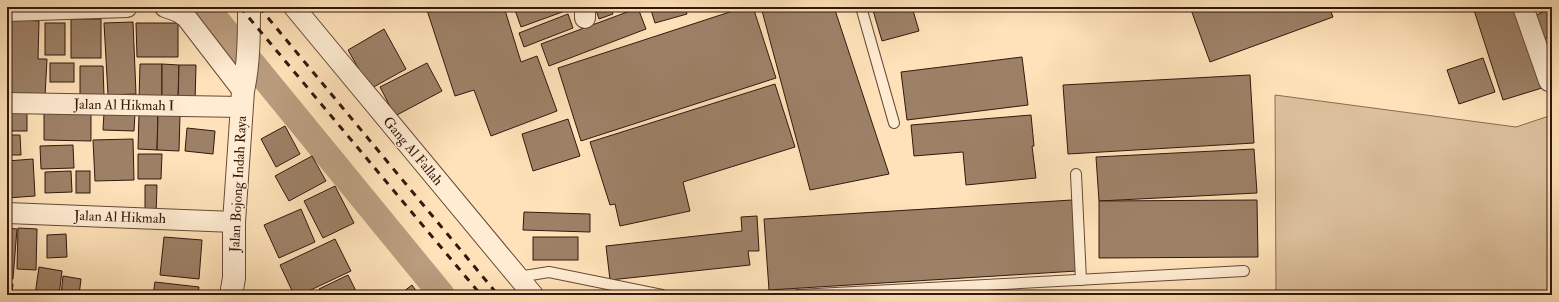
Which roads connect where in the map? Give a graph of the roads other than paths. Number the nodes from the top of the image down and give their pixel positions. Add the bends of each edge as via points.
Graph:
1 (127, 7) edge
2 (249, 7) edge
3 (294, 7) edge
4 (861, 7) edge
5 (1523, 7) edge
6 (174, 9) edge
7 (7, 11) edge
8 (1549, 81) dead end
9 (244, 90) junction
10 (7, 103) edge
11 (894, 123) dead end
12 (1076, 174) dead end
13 (7, 213) edge
14 (234, 222) junction
15 (1244, 271) dead end
16 (518, 277) junction
17 (1080, 280) junction
18 (236, 289) edge
19 (533, 295) edge
20 (662, 295) edge
21 (798, 295) edge

1 - 7 street
2 - 9 street, Jalan Bojong Indah Raya via 249,44
3 - 16 street, Gang Al Fallah
4 - 11 lane
5 - 8 street
6 - 9 street via 186,17
9 - 10 street, Jalan Al Hikmah I
9 - 14 street, Jalan Bojong Indah Raya
12 - 17 lane
13 - 14 street, Jalan Al Hikmah
14 - 18 street, Jalan Bojong Indah Raya
15 - 17 lane
16 - 19 street, Gang Al Fallah
16 - 20 lane via 549,272
17 - 21 lane

